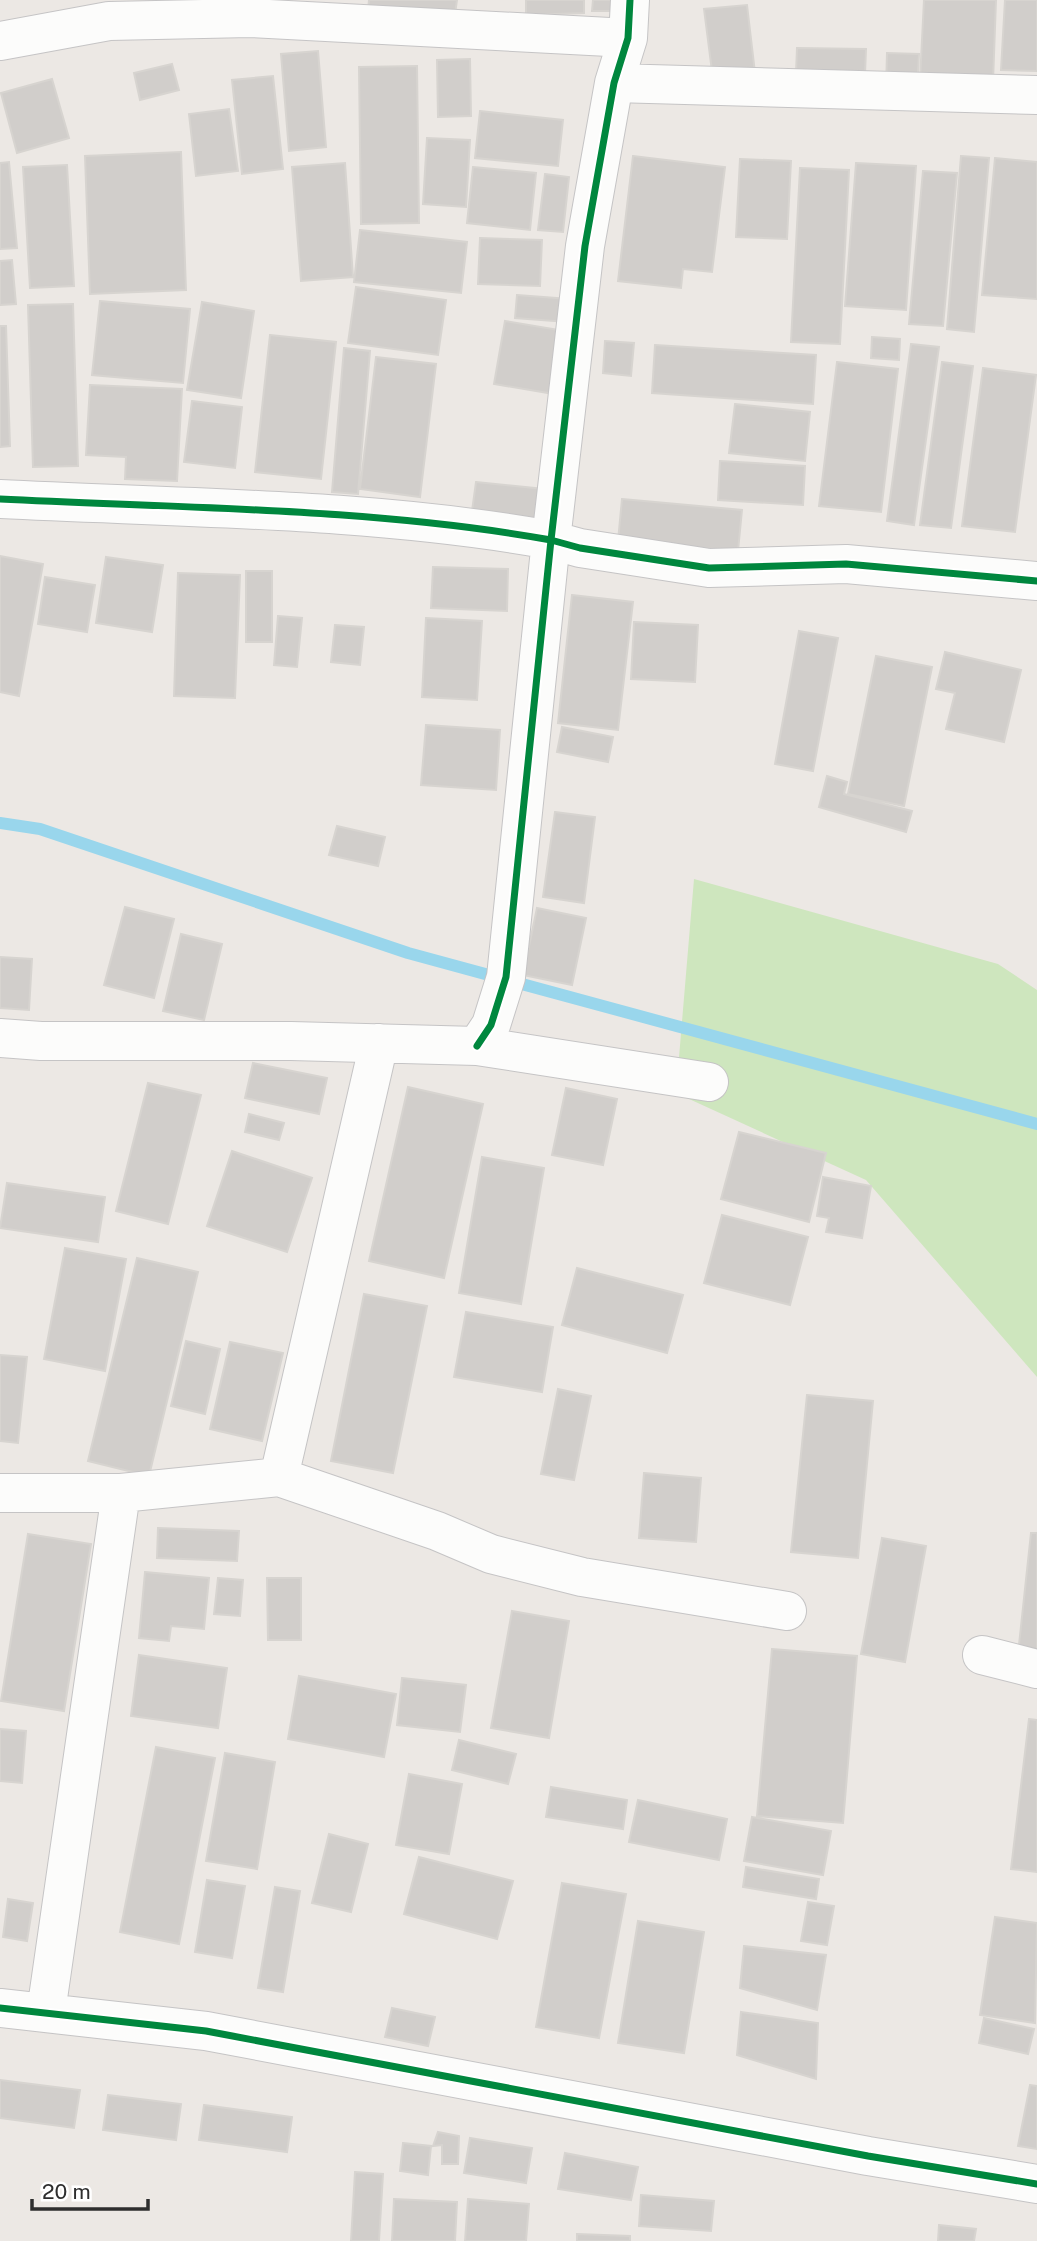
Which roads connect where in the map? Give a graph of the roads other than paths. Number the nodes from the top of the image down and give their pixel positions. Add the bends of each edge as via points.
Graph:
1 (630, 0) edge
2 (628, 38) junction
3 (0, 41) edge
4 (614, 83) junction
5 (1037, 95) edge
6 (0, 499) edge
7 (551, 540) junction
8 (1037, 581) edge
9 (484, 1035) junction
10 (0, 1038) edge
11 (379, 1043) junction
12 (709, 1082) dead end
13 (279, 1476) junction
14 (0, 1493) edge
15 (121, 1493) junction
16 (788, 1611) dead end
17 (982, 1655) dead end
18 (1037, 1670) edge
19 (0, 2008) edge
20 (46, 2012) junction
21 (1037, 2184) edge

1 - 2 street
2 - 3 street via 250,18 109,21
2 - 4 street
4 - 5 street
4 - 7 street via 585,246
6 - 7 street via 332,516 502,531
7 - 8 street via 709,568 846,564
7 - 9 street via 506,977
9 - 11 street
9 - 12 street
10 - 11 street
11 - 13 street
13 - 15 street
13 - 16 street via 491,1554 582,1577
14 - 15 street
15 - 20 street
17 - 18 street
19 - 20 street
20 - 21 street via 206,2031

